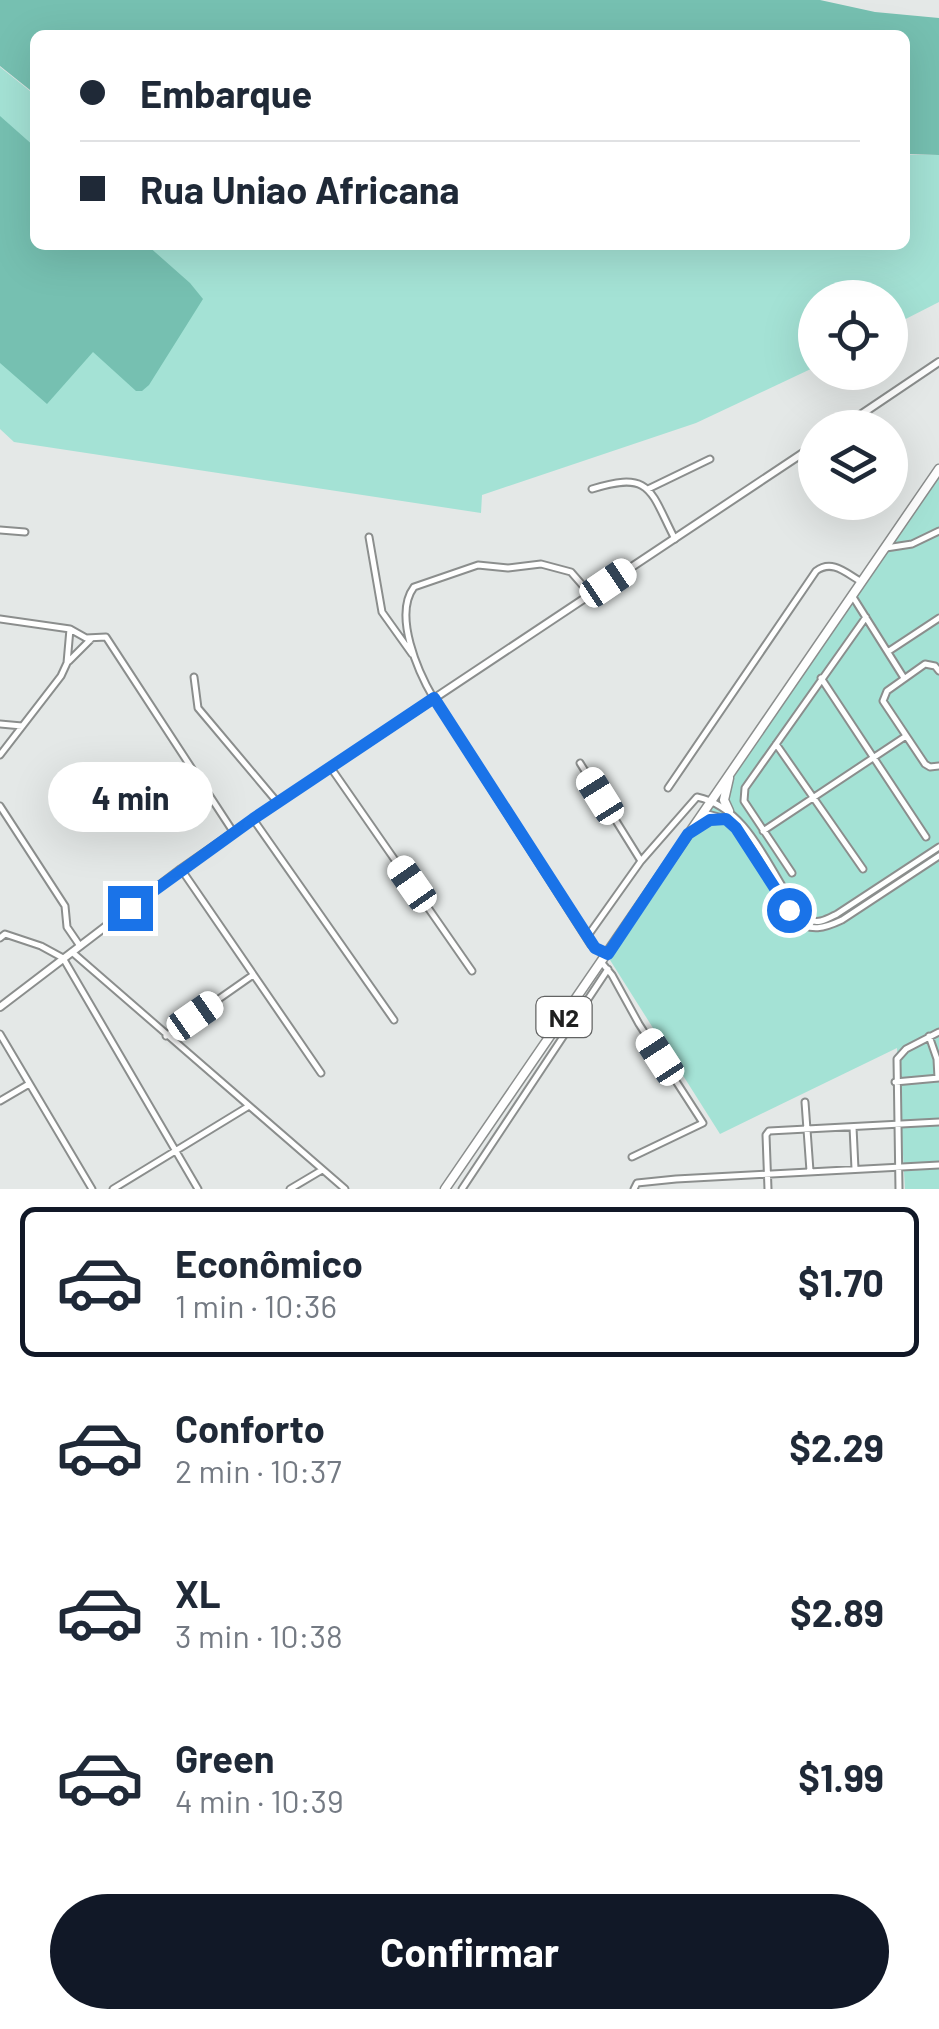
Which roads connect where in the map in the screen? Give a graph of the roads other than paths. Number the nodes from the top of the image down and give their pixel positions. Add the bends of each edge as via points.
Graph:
1 (939, 362) edge
2 (868, 410) edge
3 (798, 456) edge
4 (710, 459) dead end
5 (939, 469) edge
6 (592, 489) dead end
7 (648, 490) junction
8 (0, 530) edge
9 (939, 531) edge
10 (25, 532) dead end
11 (368, 537) dead end
12 (675, 539) junction
13 (886, 548) junction
14 (863, 582) junction
15 (591, 595) junction
16 (853, 597) junction
17 (866, 617) junction
18 (939, 618) edge
19 (0, 619) edge
20 (70, 629) junction
21 (92, 638) junction
22 (889, 652) junction
23 (414, 657) junction
24 (67, 663) junction
25 (939, 671) edge
26 (194, 677) dead end
27 (821, 678) junction
28 (904, 678) junction
29 (434, 698) junction
30 (0, 724) edge
31 (24, 726) junction
32 (906, 736) junction
33 (776, 744) junction
34 (0, 755) edge
35 (873, 758) junction
36 (580, 763) dead end
37 (939, 766) edge
38 (331, 767) junction
39 (732, 769) junction
40 (668, 788) dead end
41 (813, 798) junction
42 (710, 801) junction
43 (278, 803) junction
44 (0, 806) edge
45 (702, 813) junction
46 (727, 815) junction
47 (253, 819) junction
48 (763, 830) junction
49 (234, 833) junction
50 (688, 834) junction
51 (926, 837) dead end
52 (939, 847) edge
53 (939, 856) edge
54 (642, 861) junction
55 (181, 869) junction
56 (863, 869) dead end
57 (792, 873) dead end
58 (0, 938) edge
59 (586, 938) junction
60 (80, 946) junction
61 (72, 952) junction
62 (608, 954) junction
63 (62, 958) junction
64 (605, 966) junction
65 (472, 971) dead end
66 (253, 975) junction
67 (0, 995) edge
68 (3, 1005) edge
69 (394, 1020) dead end
70 (939, 1032) edge
71 (0, 1034) edge
72 (166, 1036) junction
73 (930, 1036) junction
74 (322, 1073) dead end
75 (938, 1078) edge
76 (895, 1082) junction
77 (30, 1084) junction
78 (0, 1102) edge
79 (805, 1102) dead end
80 (249, 1106) junction
81 (939, 1122) edge
82 (898, 1124) junction
83 (853, 1126) junction
84 (807, 1129) junction
85 (176, 1151) junction
86 (632, 1157) dead end
87 (939, 1165) edge
88 (855, 1168) junction
89 (899, 1168) junction
90 (322, 1170) junction
91 (810, 1171) junction
92 (767, 1174) junction
93 (676, 1179) junction
94 (92, 1189) edge
95 (113, 1189) edge
96 (198, 1189) edge
97 (290, 1189) edge
98 (346, 1189) edge
99 (445, 1189) edge
100 (462, 1189) edge
101 (634, 1189) edge
102 (677, 1189) edge
103 (768, 1189) edge
104 (900, 1189) edge

1 - 2 main road
3 - 12 main road
4 - 7 street
5 - 13 main road, N2
6 - 7 street via 623,480
7 - 12 street
8 - 10 street
9 - 13 street
11 - 23 street via 382,612
12 - 15 main road
13 - 14 main road, N2
14 - 16 main road, N2
14 - 40 street via 833,566 816,571
15 - 23 street via 571,572 548,564 456,571 410,590 406,613
15 - 29 main road
16 - 17 street
16 - 39 main road, N2
17 - 22 street
17 - 27 street
18 - 22 street
19 - 20 street
20 - 21 street
20 - 24 street
21 - 24 street
21 - 49 street via 111,642
22 - 28 street
23 - 29 street
24 - 31 street
25 - 28 street via 925,664
26 - 43 street via 198,708
27 - 33 street
27 - 35 street
28 - 32 street via 886,690 883,701
29 - 38 main road
29 - 59 street
30 - 31 street
31 - 34 street
32 - 35 street
32 - 37 street via 925,764
33 - 41 street
33 - 48 street via 744,794
35 - 41 street
35 - 51 street
36 - 54 street
38 - 43 main road
38 - 65 street
39 - 42 main road, N2
39 - 46 main road via 724,796
41 - 48 street
41 - 56 street
42 - 45 main road, N2
42 - 46 street
42 - 54 street via 694,799
43 - 47 main road
44 - 60 street via 65,906 67,927
45 - 46 street
45 - 50 main road, N2
46 - 50 main road
46 - 52 street via 742,824 797,910 811,921 837,914
46 - 53 street via 803,926 842,920
47 - 49 main road
47 - 69 street
48 - 57 street
49 - 55 main road
50 - 62 main road, N2
54 - 59 street
55 - 60 main road
55 - 66 street
58 - 63 street via 9,934
59 - 62 street
60 - 61 main road
61 - 63 main road
61 - 72 street
62 - 64 main road, N2
63 - 68 main road
63 - 85 street
64 - 86 street via 703,1123
64 - 99 main road, N2
64 - 100 street
66 - 72 street
66 - 74 street
67 - 68 street
70 - 73 street
71 - 77 street
72 - 80 street
73 - 75 street
73 - 76 street via 899,1055
75 - 76 street
76 - 82 street
77 - 78 street
77 - 94 street
79 - 84 street
80 - 85 street
80 - 90 street
81 - 82 street
82 - 83 street
82 - 89 street
83 - 84 street
83 - 88 street
84 - 91 street
84 - 92 street via 766,1133
85 - 95 street
85 - 96 street
87 - 89 street
88 - 89 street
88 - 91 street
89 - 104 street
90 - 97 street
90 - 98 street
91 - 92 street
92 - 93 street
92 - 103 street
93 - 101 street
93 - 102 street

